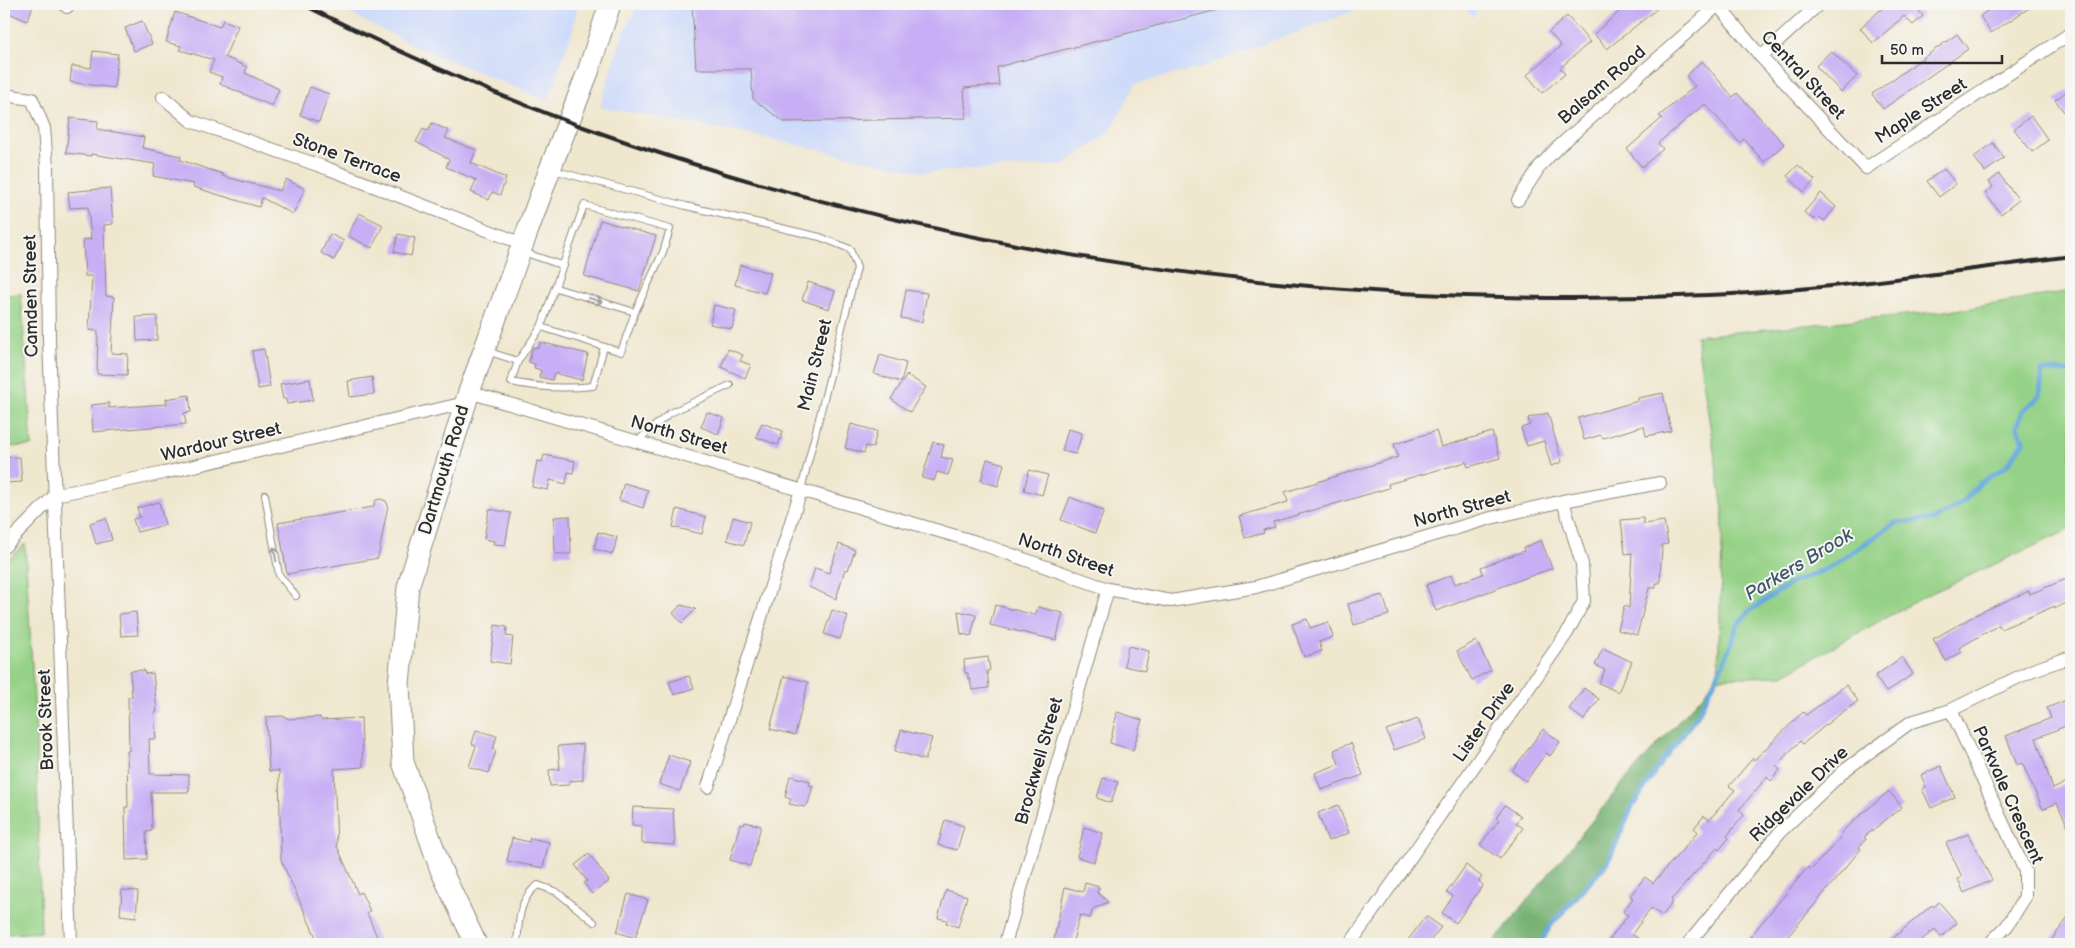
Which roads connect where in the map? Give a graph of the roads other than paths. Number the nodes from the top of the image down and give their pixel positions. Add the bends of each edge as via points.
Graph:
1 (597, 4) edge
2 (610, 4) edge
3 (1718, 4) edge
4 (1819, 4) edge
5 (2071, 33) edge
6 (599, 38) junction
7 (1761, 57) junction
8 (4, 95) edge
9 (163, 97) dead end
10 (1866, 168) joint
11 (550, 169) junction
12 (1518, 200) dead end
13 (522, 248) junction
14 (564, 266) junction
15 (556, 288) junction
16 (635, 312) junction
17 (541, 327) junction
18 (604, 347) junction
19 (484, 350) junction
20 (518, 361) junction
21 (730, 385) dead end
22 (467, 398) junction
23 (637, 441) junction
24 (1660, 484) dead end
25 (801, 490) junction
26 (55, 495) junction
27 (265, 495) dead end
28 (1562, 501) junction
29 (4, 547) edge
30 (1108, 589) junction
31 (296, 596) dead end
32 (2071, 657) edge
33 (1951, 710) junction
34 (708, 787) dead end
35 (594, 922) dead end
36 (71, 944) edge
37 (476, 944) edge
38 (517, 944) edge
39 (1005, 944) edge
40 (1350, 944) edge
41 (1688, 944) edge
42 (1989, 944) edge

1 - 6 main road
2 - 6 main road, Dartmouth Road
3 - 7 street, Central Street
3 - 12 street, Balsam Road via 1556,149 1540,166
4 - 7 street
5 - 10 street, Maple Street
6 - 11 main road, Dartmouth Road
7 - 10 street, Central Street
8 - 26 street, Camden Street via 32,98 44,128
9 - 13 street, Stone Terrace via 191,121 329,169
11 - 13 main road, Dartmouth Road
11 - 25 lane, Main Street via 686,206 820,237 850,249 857,268
13 - 14 lane
13 - 19 main road, Dartmouth Road
14 - 15 lane
14 - 16 lane via 584,204 670,229
15 -> 16 lane
15 - 17 lane
16 - 18 lane via 621,352
17 - 18 lane
17 - 20 lane
18 - 20 lane via 593,386 535,387 512,382
19 - 20 lane
19 - 22 main road, Dartmouth Road
21 - 23 lane via 670,413
22 - 23 street, North Street
22 - 26 street, Wardour Street via 164,473
22 - 37 main road, Dartmouth Road via 408,587 398,684 403,762 441,870
23 - 25 street, North Street
24 - 28 street, North Street
25 - 30 street, North Street via 976,542
25 - 34 street, Main Street
26 - 29 street
26 - 36 street, Brook Street
31 -> 27 lane via 279,575
28 - 30 street, North Street via 1482,520 1256,587 1171,601
28 - 40 street, Lister Drive via 1582,564 1584,601 1562,641
30 - 39 street, Brockwell Street
32 - 33 street, Ridgevale Drive via 2033,670
33 - 41 street, Ridgevale Drive via 1911,722 1845,770 1780,832
33 - 42 street, Parkvale Crescent via 2025,871 2025,897 2006,926
35 - 38 lane via 556,892 538,885 529,892 520,909

